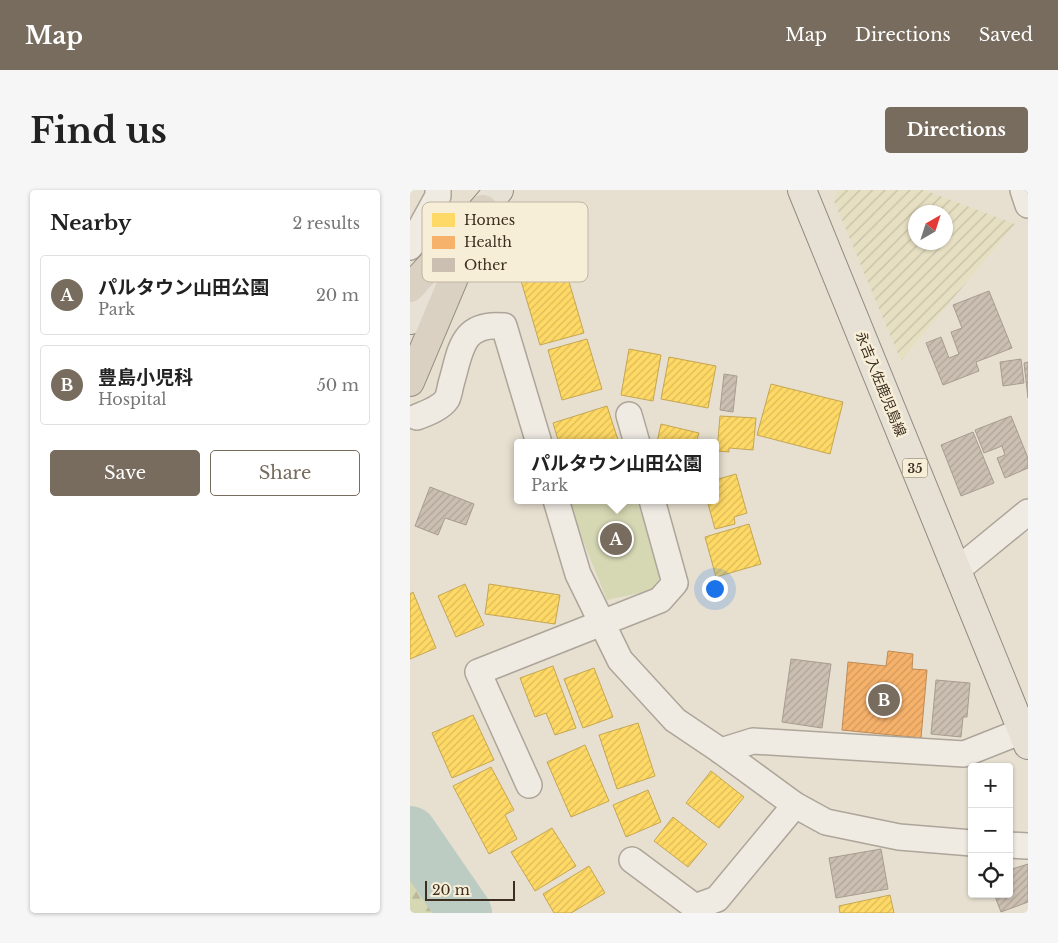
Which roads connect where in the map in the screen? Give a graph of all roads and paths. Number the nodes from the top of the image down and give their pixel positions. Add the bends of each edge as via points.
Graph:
1 (438, 190) edge
2 (802, 190) edge
3 (1023, 190) edge
4 (435, 202) edge
5 (1028, 205) edge
6 (422, 225) edge
7 (410, 247) edge
8 (422, 275) edge
9 (436, 282) edge
10 (455, 282) edge
11 (410, 288) edge
12 (410, 320) edge
13 (410, 382) edge
14 (629, 415) dead end
15 (417, 417) dead end
16 (538, 439) edge
17 (635, 439) edge
18 (557, 504) edge
19 (653, 504) edge
20 (1028, 512) edge
21 (956, 570) junction
22 (602, 623) junction
23 (1025, 738) edge
24 (722, 751) junction
25 (529, 785) dead end
26 (794, 805) junction
27 (968, 843) edge
28 (1013, 845) edge
29 (1028, 846) edge
30 (632, 860) dead end

1 - 4 street
2 - 21 main road, 永吉入佐鹿児島線 / 35
3 - 5 street
6 - 7 street
8 - 11 highway
9 - 12 main road
10 - 13 highway
14 - 17 street
15 - 16 street via 433,411 447,399 463,345 474,329 504,326
18 - 22 street via 578,574
19 - 22 street via 675,583 660,600
20 - 21 street
21 - 23 main road, 永吉入佐鹿児島線 / 35
22 - 24 street via 620,660 675,720
22 - 25 street via 478,672
23 - 24 street via 964,754 753,740
24 - 26 street
26 - 27 street via 826,822 899,837
26 - 30 street via 717,899 696,907
28 - 29 street

